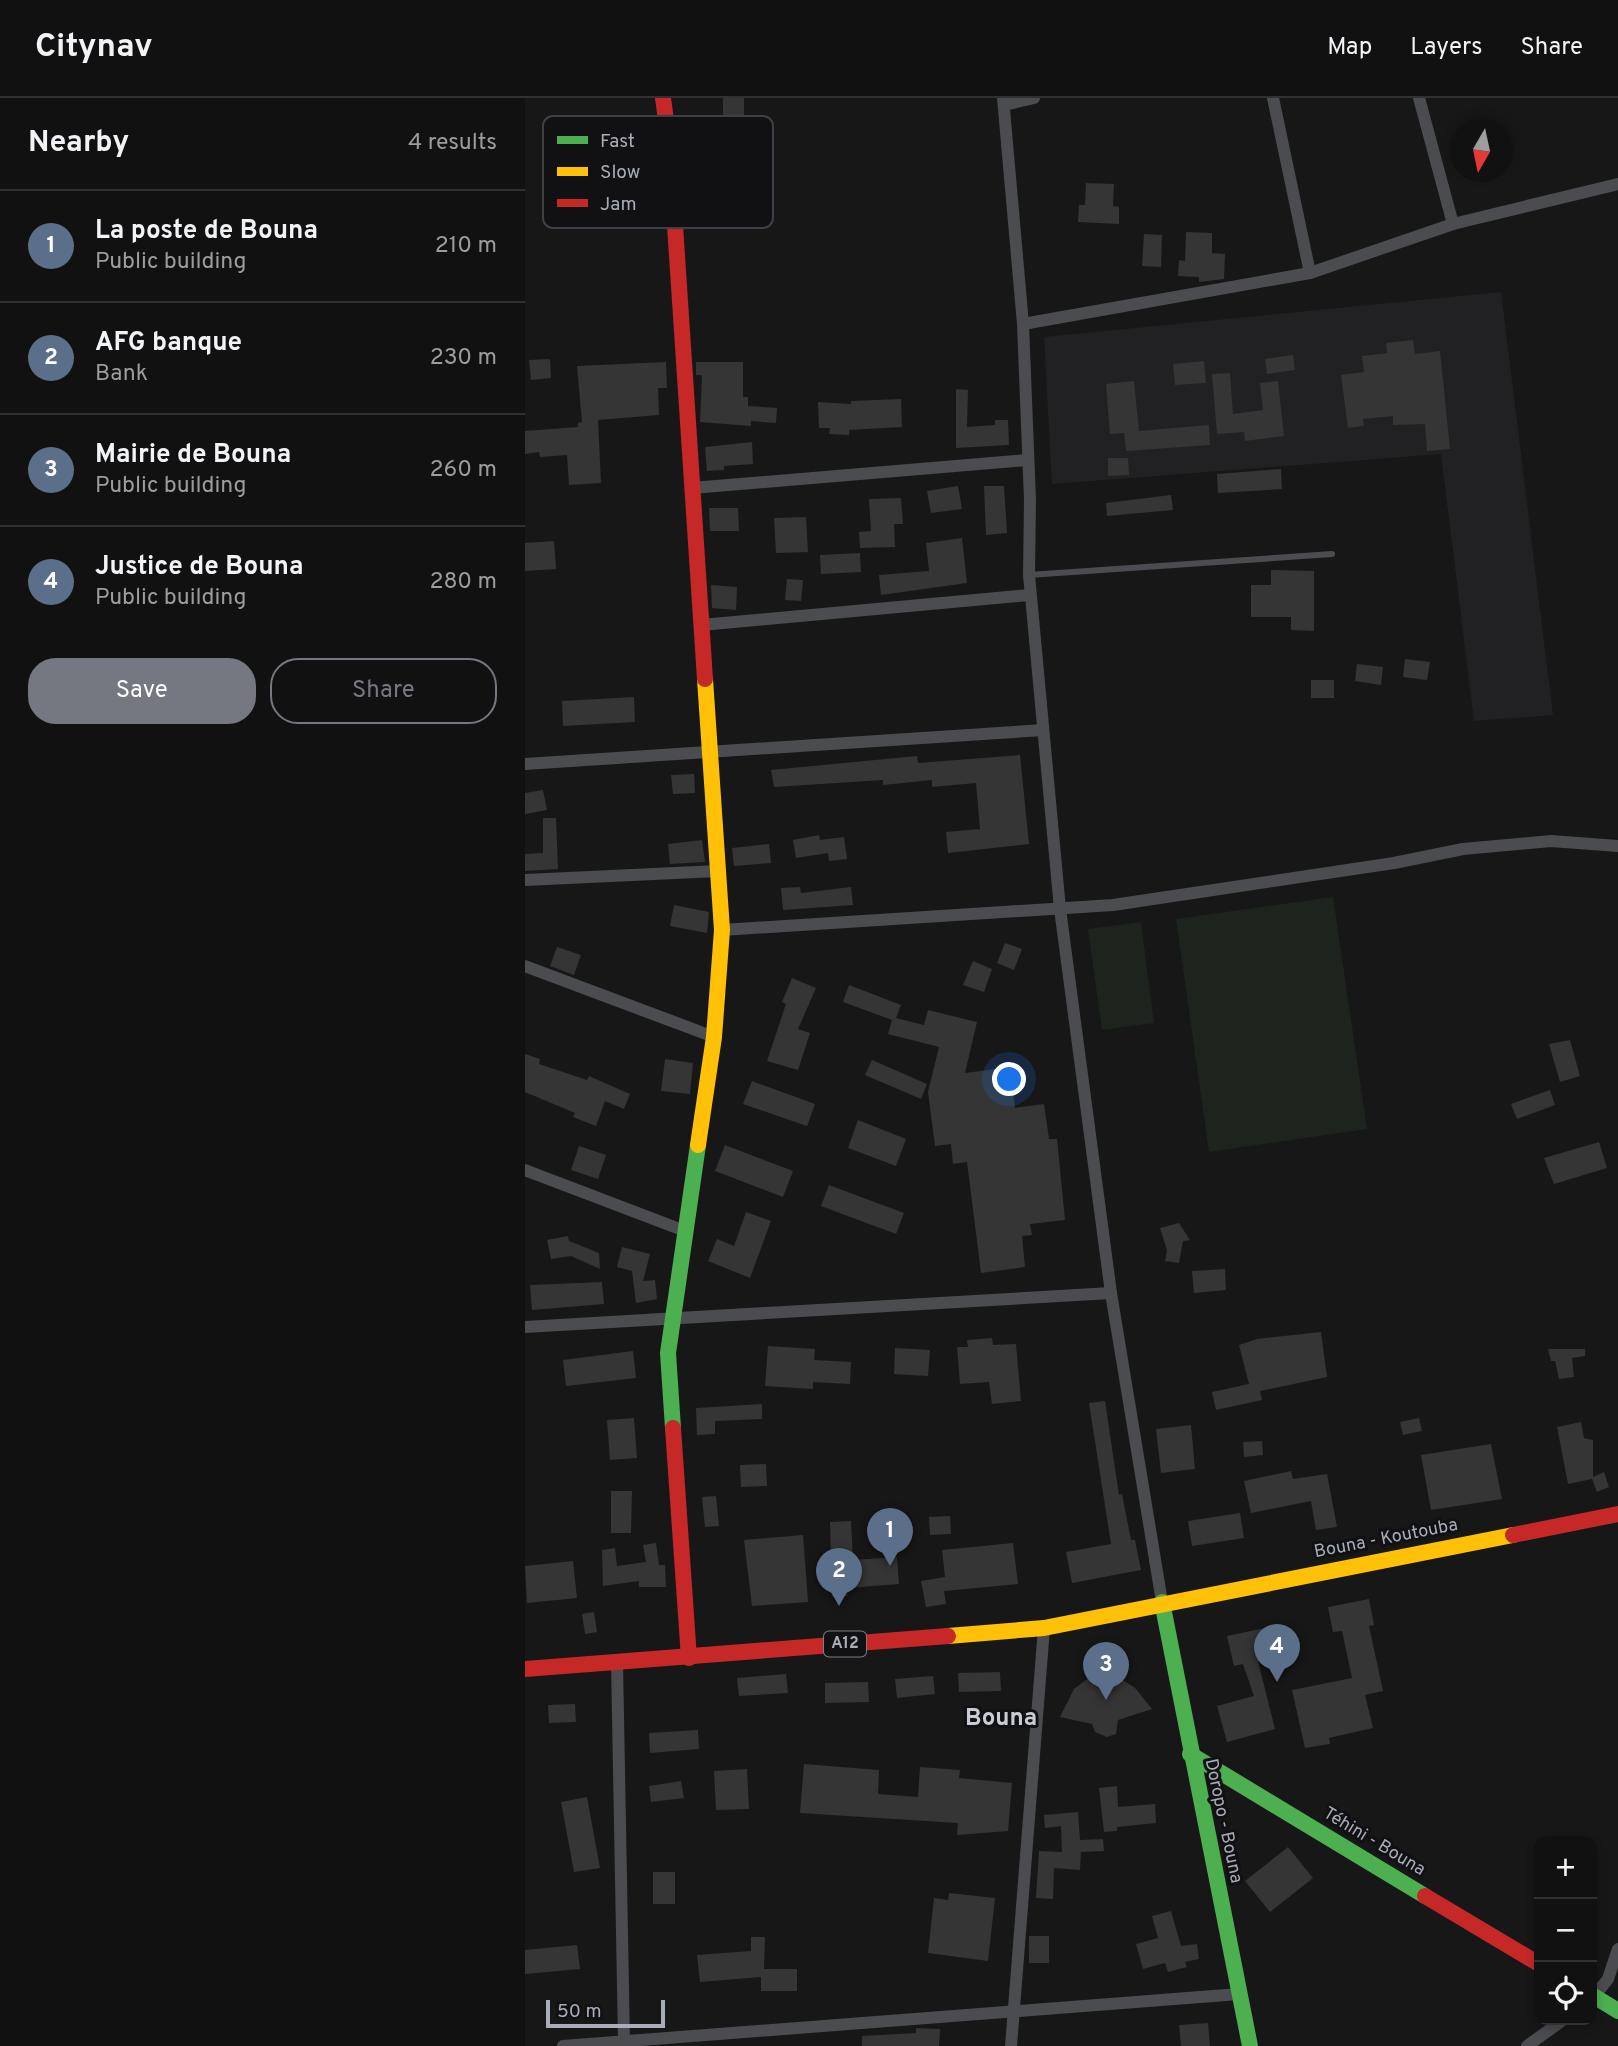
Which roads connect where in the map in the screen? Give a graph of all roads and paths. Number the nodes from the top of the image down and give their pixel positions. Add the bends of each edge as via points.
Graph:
1 (663, 98) edge
2 (1034, 98) edge
3 (1273, 98) edge
4 (1419, 98) edge
5 (1004, 101) edge
6 (665, 116) edge
7 (1618, 184) edge
8 (1453, 224) junction
9 (675, 228) edge
10 (1310, 273) junction
11 (1023, 324) junction
12 (1027, 460) junction
13 (692, 488) junction
14 (1332, 554) dead end
15 (1029, 575) junction
16 (1030, 595) junction
17 (701, 625) junction
18 (1044, 730) junction
19 (710, 751) junction
20 (525, 764) edge
21 (1618, 846) edge
22 (718, 871) junction
23 (525, 880) edge
24 (1061, 909) junction
25 (722, 930) junction
26 (525, 966) edge
27 (714, 1037) junction
28 (525, 1170) edge
29 (685, 1231) junction
30 (1111, 1293) junction
31 (674, 1316) junction
32 (525, 1327) edge
33 (1618, 1514) edge
34 (1162, 1602) junction
35 (1044, 1628) junction
36 (689, 1657) junction
37 (617, 1662) junction
38 (525, 1669) edge
39 (1190, 1754) junction
40 (1618, 1949) edge
41 (1536, 1962) edge
42 (1597, 1992) edge
43 (1239, 1994) junction
44 (1597, 1999) edge
45 (1618, 2011) edge
46 (1013, 2012) junction
47 (1556, 2025) edge
48 (624, 2042) junction
49 (563, 2046) edge
50 (1011, 2046) edge
51 (1250, 2046) edge
52 (1527, 2046) edge

1 - 6 street
2 - 5 street
3 - 10 street
4 - 8 street
5 - 11 street
7 - 8 street
8 - 10 street
9 - 13 street
10 - 11 street
11 - 12 street
12 - 13 street
12 - 15 street
13 - 17 street
14 - 15 lane
15 - 16 street
16 - 17 street
16 - 18 street
17 - 19 street
18 - 19 street
18 - 24 street
19 - 20 street
19 - 22 street
21 - 24 street via 1551,841 1463,849 1151,900
22 - 23 street
22 - 25 street
24 - 25 street
24 - 30 street
25 - 27 street
26 - 27 street
27 - 29 street
28 - 29 street
29 - 31 street
30 - 31 street
30 - 34 street
31 - 32 street
31 - 36 street via 668,1353
33 - 34 street, Bouna - Koutouba
34 - 35 street, A12
34 - 39 street, Doropo - Bouna
35 - 36 street, A12
35 - 46 street
36 - 37 street, A12
37 - 38 street, A12
37 - 48 street
39 - 41 street, Téhini - Bouna
39 - 43 street, Doropo - Bouna
40 - 42 street via 1608,1979
43 - 46 street
43 - 51 street, Doropo - Bouna
44 - 45 street
46 - 48 street
46 - 50 street
47 - 52 street
48 - 49 street

